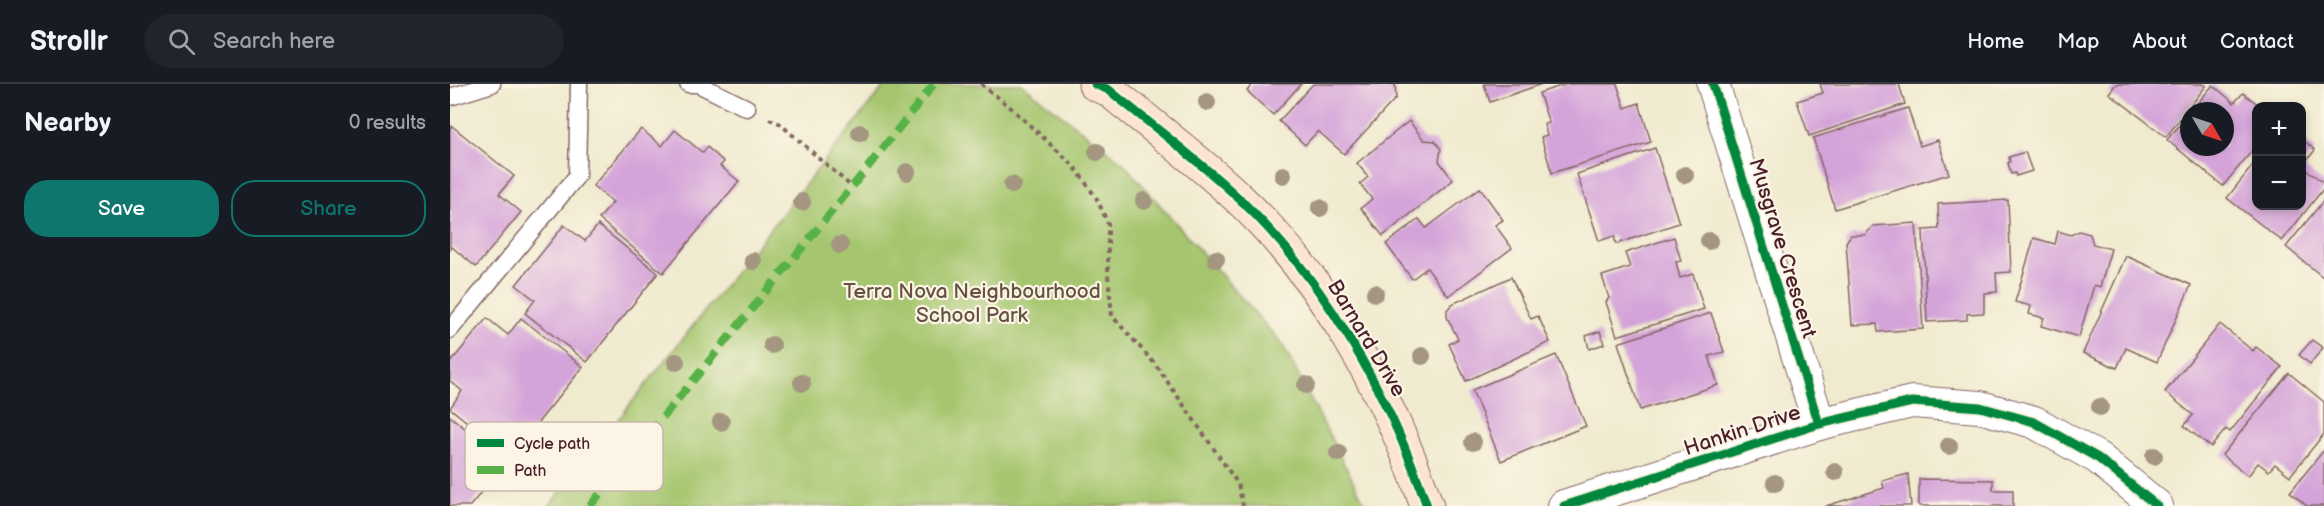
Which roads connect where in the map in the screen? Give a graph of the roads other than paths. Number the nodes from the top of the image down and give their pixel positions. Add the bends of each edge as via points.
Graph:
1 (492, 84) edge
2 (579, 84) edge
3 (688, 84) edge
4 (1713, 84) edge
5 (1103, 86) edge
6 (450, 97) edge
7 (747, 108) road end
8 (450, 330) edge
9 (1819, 424) junction
10 (1427, 506) edge
11 (1564, 506) edge
12 (2157, 506) edge

1 - 6 lane
2 - 8 lane via 577,176
3 - 7 lane via 698,84
4 - 9 street, Musgrave Crescent
5 - 10 street, Barnard Drive via 1234,193 1306,273 1360,356 1391,414
9 - 11 street, Hankin Drive
9 - 12 street, Hankin Drive via 1912,402 1980,407 2034,422 2098,458

